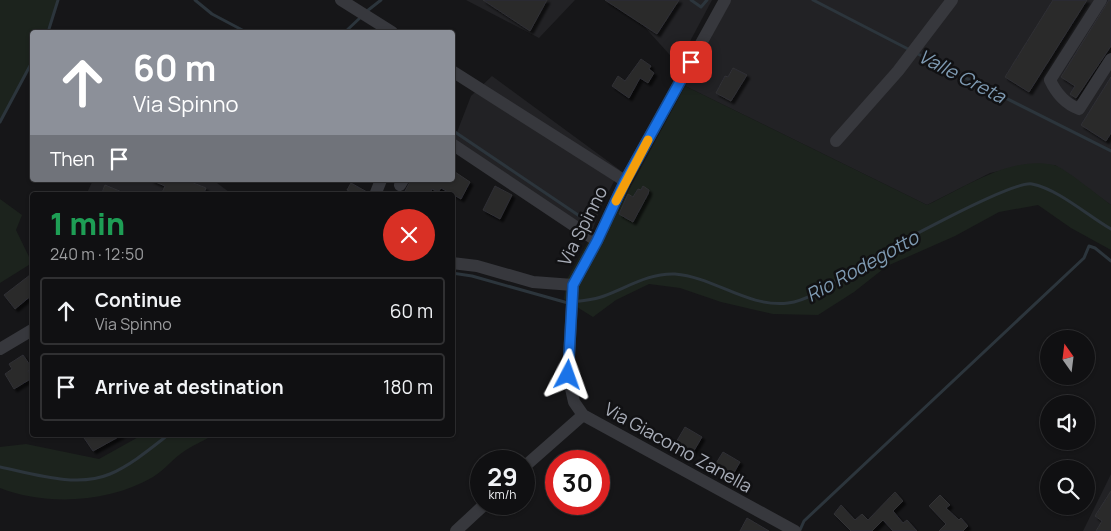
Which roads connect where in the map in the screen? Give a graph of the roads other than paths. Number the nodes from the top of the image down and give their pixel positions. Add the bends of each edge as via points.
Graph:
1 (341, 0) edge
2 (725, 0) edge
3 (952, 0) edge
4 (1101, 0) edge
5 (389, 30) edge
6 (1111, 59) edge
7 (455, 73) edge
8 (836, 141) dead end
9 (455, 146) edge
10 (625, 181) junction
11 (597, 241) junction
12 (455, 262) edge
13 (573, 285) junction
14 (30, 331) edge
15 (0, 349) edge
16 (574, 402) junction
17 (584, 415) junction
18 (565, 429) junction
19 (535, 458) edge
20 (473, 515) edge
21 (456, 531) edge
22 (795, 531) edge

1 - 5 street
2 - 10 street, Via Spinno
3 - 8 street via 917,47
4 - 6 street via 1050,80 1053,88 1069,105 1079,109
7 - 10 street
9 - 11 street
10 - 11 street, Via Spinno
11 - 13 street, Via Spinno
12 - 13 street via 534,282
13 - 16 street, Via Giacomo Zanella via 568,375
14 - 15 street
16 - 17 street, Via Giacomo Zanella
16 - 18 street
17 - 18 street
17 - 22 street, Via Giacomo Zanella
18 - 19 street
20 - 21 street

